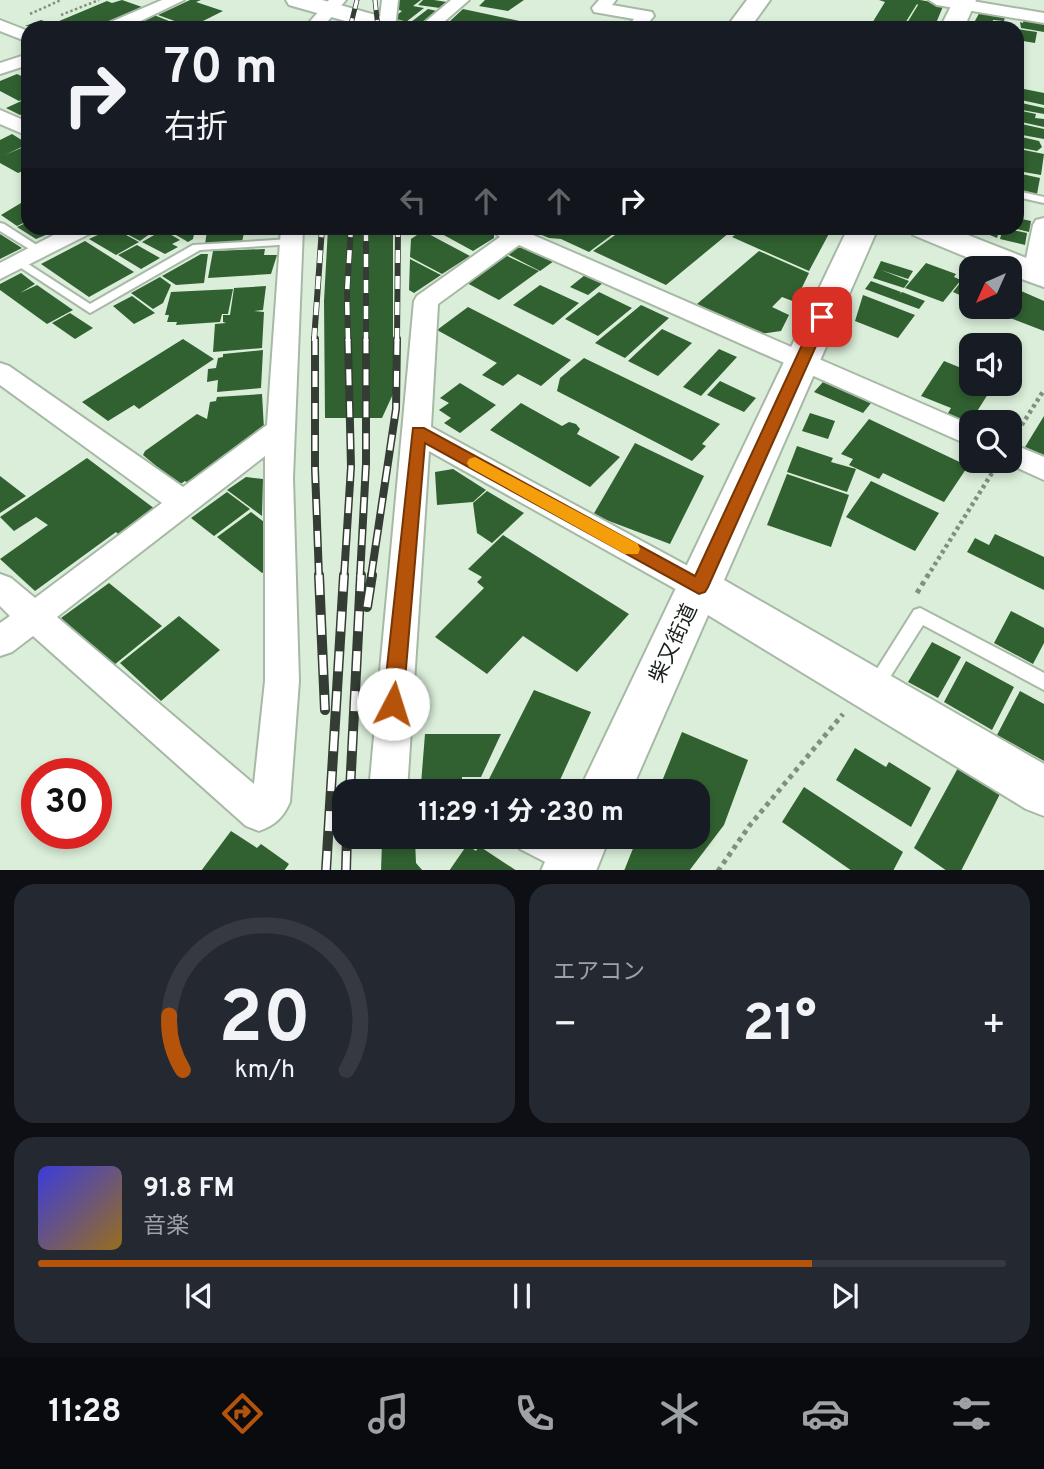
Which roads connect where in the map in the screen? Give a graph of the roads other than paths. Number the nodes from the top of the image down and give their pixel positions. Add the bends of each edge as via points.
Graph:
1 (176, 0) edge
2 (297, 0) edge
3 (390, 0) edge
4 (461, 0) edge
5 (608, 0) edge
6 (759, 0) edge
7 (937, 0) edge
8 (964, 2) edge
9 (326, 13) edge
10 (1044, 18) edge
11 (131, 21) edge
12 (364, 21) edge
13 (392, 21) edge
14 (436, 21) edge
15 (641, 21) edge
16 (743, 21) edge
17 (955, 21) edge
18 (0, 25) edge
19 (21, 34) edge
20 (21, 62) edge
21 (0, 69) edge
22 (0, 116) edge
23 (21, 126) edge
24 (1024, 196) edge
25 (1044, 200) edge
26 (1044, 225) edge
27 (0, 226) edge
28 (70, 235) edge
29 (291, 235) edge
30 (508, 235) edge
31 (525, 235) edge
32 (860, 235) edge
33 (942, 235) edge
34 (40, 251) junction
35 (9, 267) edge
36 (1040, 275) edge
37 (802, 361) junction
38 (0, 372) edge
39 (281, 429) junction
40 (959, 431) edge
41 (418, 432) junction
42 (1022, 454) edge
43 (1044, 469) edge
44 (184, 503) junction
45 (0, 587) edge
46 (699, 587) junction
47 (34, 617) junction
48 (0, 642) edge
49 (1044, 682) edge
50 (872, 692) junction
51 (389, 779) edge
52 (610, 779) edge
53 (1044, 792) edge

1 - 11 street
2 - 9 main road
3 - 13 street
4 - 14 street
5 - 15 street via 600,8 646,16
6 - 16 main road
7 - 8 street
8 - 10 street
8 - 17 main road
9 - 12 main road
18 - 19 street
20 - 21 street
22 - 23 street
24 - 25 lane
26 - 36 street
27 - 34 lane
28 - 34 street
29 - 35 lane via 197,247 93,310
29 - 39 street
30 - 41 street via 426,301
31 - 37 street
32 - 37 main road, 柴又街道
33 - 36 main road
34 - 35 street
37 - 40 street
37 - 46 main road, 柴又街道
38 - 44 street
39 - 44 street
39 - 47 street via 282,681 271,802 259,813
41 - 46 street
41 - 51 street
42 - 43 street
44 - 47 street
45 - 47 street
46 - 50 main road
46 - 52 main road, 柴又街道
47 - 48 street
49 - 50 lane via 920,615
50 - 53 main road

